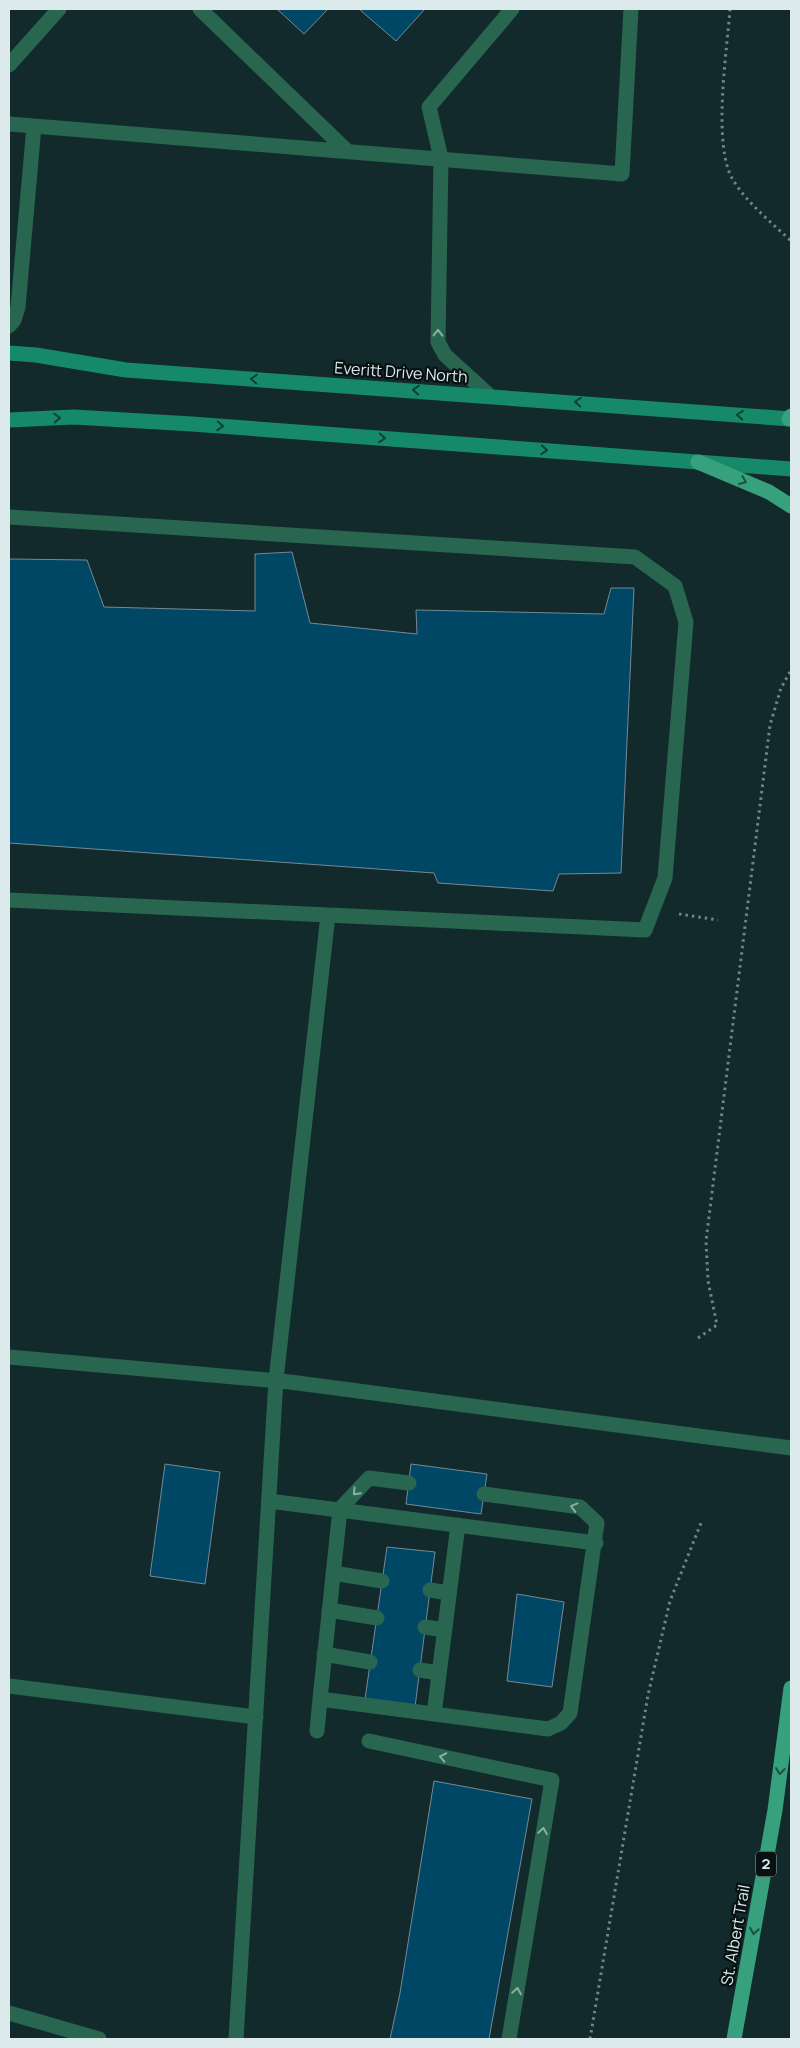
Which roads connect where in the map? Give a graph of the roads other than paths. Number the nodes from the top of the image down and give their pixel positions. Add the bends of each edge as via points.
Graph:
1 (59, 9) edge
2 (200, 9) edge
3 (512, 9) edge
4 (631, 9) edge
5 (16, 48) edge
6 (9, 65) edge
7 (9, 124) edge
8 (34, 126) junction
9 (346, 150) junction
10 (441, 158) junction
11 (9, 326) edge
12 (9, 353) edge
13 (489, 395) junction
14 (790, 418) edge
15 (9, 420) edge
16 (698, 462) junction
17 (791, 469) edge
18 (791, 506) edge
19 (9, 517) edge
20 (9, 900) edge
21 (328, 915) junction
22 (9, 1357) edge
23 (276, 1380) junction
24 (791, 1448) edge
25 (409, 1483) dead end
26 (484, 1494) dead end
27 (269, 1501) junction
28 (340, 1509) junction
29 (458, 1525) junction
30 (596, 1543) junction
31 (333, 1574) junction
32 (382, 1581) dead end
33 (430, 1590) dead end
34 (449, 1593) junction
35 (329, 1610) junction
36 (377, 1618) dead end
37 (425, 1627) dead end
38 (444, 1630) junction
39 (324, 1654) junction
40 (370, 1662) dead end
41 (420, 1670) dead end
42 (439, 1674) junction
43 (9, 1686) edge
44 (791, 1688) edge
45 (320, 1699) junction
46 (434, 1714) junction
47 (256, 1717) junction
48 (317, 1731) dead end
49 (369, 1741) dead end
50 (9, 2013) edge
51 (99, 2039) edge
52 (236, 2039) edge
53 (509, 2039) edge
54 (734, 2039) edge

1 - 5 lane
2 - 9 lane
3 - 10 lane via 429,107
4 - 10 lane via 622,174
5 - 6 lane
7 - 8 lane
8 - 9 lane
8 - 11 lane via 18,307
9 - 10 lane
13 -> 10 lane via 445,355 438,342
13 -> 12 street, Everitt Drive North via 134,370
14 -> 13 street, Everitt Drive North
15 -> 16 street via 74,417
16 - 17 street
16 -> 18 main road via 769,492
19 - 21 lane via 635,558 675,586 686,622 665,878 645,930
20 - 21 lane
21 - 23 lane
22 - 23 lane
23 - 24 lane
23 - 27 lane
25 -> 28 lane via 369,1478
30 -> 26 lane via 597,1524 580,1507
27 - 28 lane
27 - 47 lane
28 - 29 lane
28 - 31 lane
29 - 30 lane
29 - 34 lane
30 - 46 lane via 570,1713 562,1723 548,1728
31 - 32 lane
31 - 35 lane
33 - 34 lane
34 - 38 lane
35 - 36 lane
35 - 39 lane
37 - 38 lane
38 - 42 lane
39 - 40 lane
39 - 45 lane
41 - 42 lane
42 - 46 lane
43 - 47 lane
44 -> 54 main road, St. Albert Trail / 2 via 775,1810
45 - 46 lane
45 - 48 lane
47 - 52 lane
53 -> 49 lane via 552,1780
50 - 51 lane

